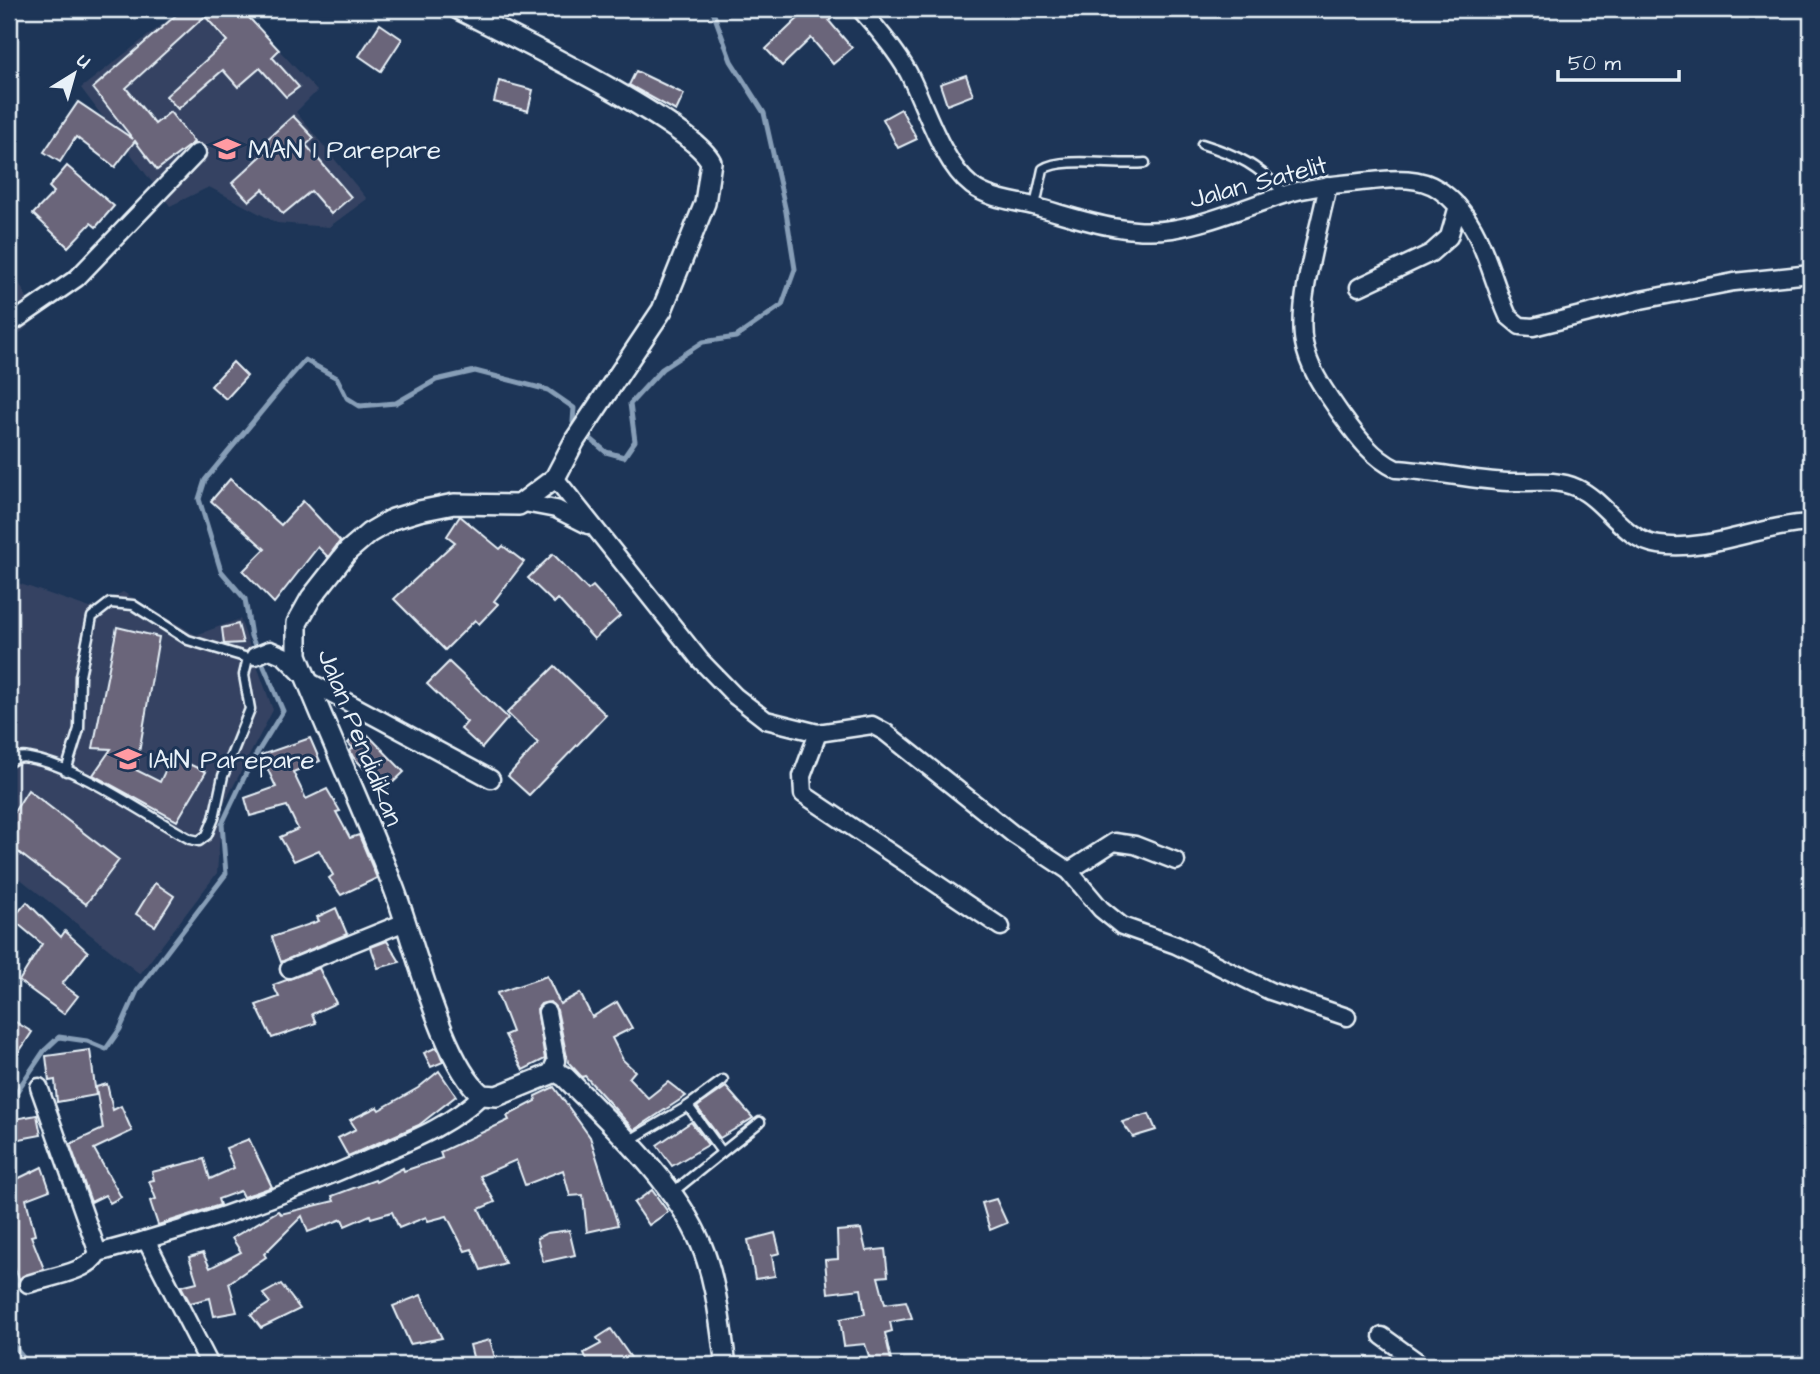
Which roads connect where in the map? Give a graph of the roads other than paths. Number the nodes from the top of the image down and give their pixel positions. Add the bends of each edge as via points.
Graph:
1 (458, 9) edge
2 (860, 9) edge
3 (1202, 144) dead end
4 (197, 153) dead end
5 (1145, 163) dead end
6 (1328, 185) junction
7 (1284, 194) junction
8 (1035, 206) junction
9 (1458, 206) junction
10 (1811, 274) edge
11 (1359, 287) dead end
12 (9, 325) edge
13 (555, 478) junction
14 (524, 502) junction
15 (1811, 523) edge
16 (590, 527) junction
17 (258, 654) junction
18 (310, 682) junction
19 (818, 733) junction
20 (9, 762) edge
21 (66, 771) junction
22 (491, 779) dead end
23 (1175, 861) dead end
24 (1069, 871) junction
25 (405, 922) junction
26 (1001, 927) dead end
27 (289, 969) dead end
28 (547, 1012) dead end
29 (1348, 1017) dead end
30 (551, 1072) junction
31 (723, 1080) dead end
32 (38, 1087) dead end
33 (482, 1095) junction
34 (688, 1105) junction
35 (760, 1122) dead end
36 (627, 1142) junction
37 (722, 1152) junction
38 (671, 1194) junction
39 (146, 1240) junction
40 (98, 1252) junction
41 (28, 1283) dead end
42 (1382, 1336) dead end
43 (210, 1365) edge
44 (726, 1365) edge
45 (1422, 1365) edge

1 - 13 street via 614,92 699,145 711,162 705,204 662,310 575,440
2 - 8 street, Jalan Satelit via 906,69 960,173 992,197
3 - 7 lane via 1259,168
4 - 12 street via 77,278
5 - 8 lane via 1056,162 1042,169
6 - 7 street, Jalan Satelit
6 - 9 street, Jalan Satelit via 1423,181
6 - 15 street via 1307,292 1303,342 1318,381 1382,463 1396,469 1507,482 1567,484 1631,533 1655,545 1704,544 1767,527
7 - 8 street, Jalan Satelit via 1214,219 1139,232
9 - 10 street, Jalan Satelit via 1473,223 1508,316 1520,326 1533,327 1641,299 1734,282
9 - 11 street via 1448,237 1431,253
13 - 14 street
13 - 16 street
14 - 16 street via 556,509
14 - 18 street, Jalan Pendidikan via 454,504 393,519 369,533 348,551 297,623 297,655
16 - 19 street via 735,696 766,720
17 - 18 street via 284,656
17 - 21 lane via 188,640 133,605 110,603 92,617 80,676 79,729
17 - 21 lane via 244,675 250,709 223,776 214,818 199,841
18 - 22 street
18 - 25 street, Jalan Pendidikan
19 - 24 street via 872,725 886,732 1013,834
19 - 26 street via 802,776 803,794
20 - 21 lane via 29,757
23 - 24 street via 1114,842
24 - 29 street via 1122,926 1176,945 1269,992
25 - 27 street
25 - 33 street, Jalan Pendidikan via 463,1077
28 - 30 street via 556,1061
30 - 33 street via 497,1096
30 - 36 street via 565,1077
31 - 34 lane
32 - 40 street
33 - 39 street via 425,1134 317,1181
34 - 36 lane
34 - 37 lane
35 - 37 lane
36 - 38 street
37 - 38 lane
38 - 44 street via 701,1244 713,1280
39 - 40 street
39 - 43 street
40 - 41 street via 83,1266
42 - 45 street

